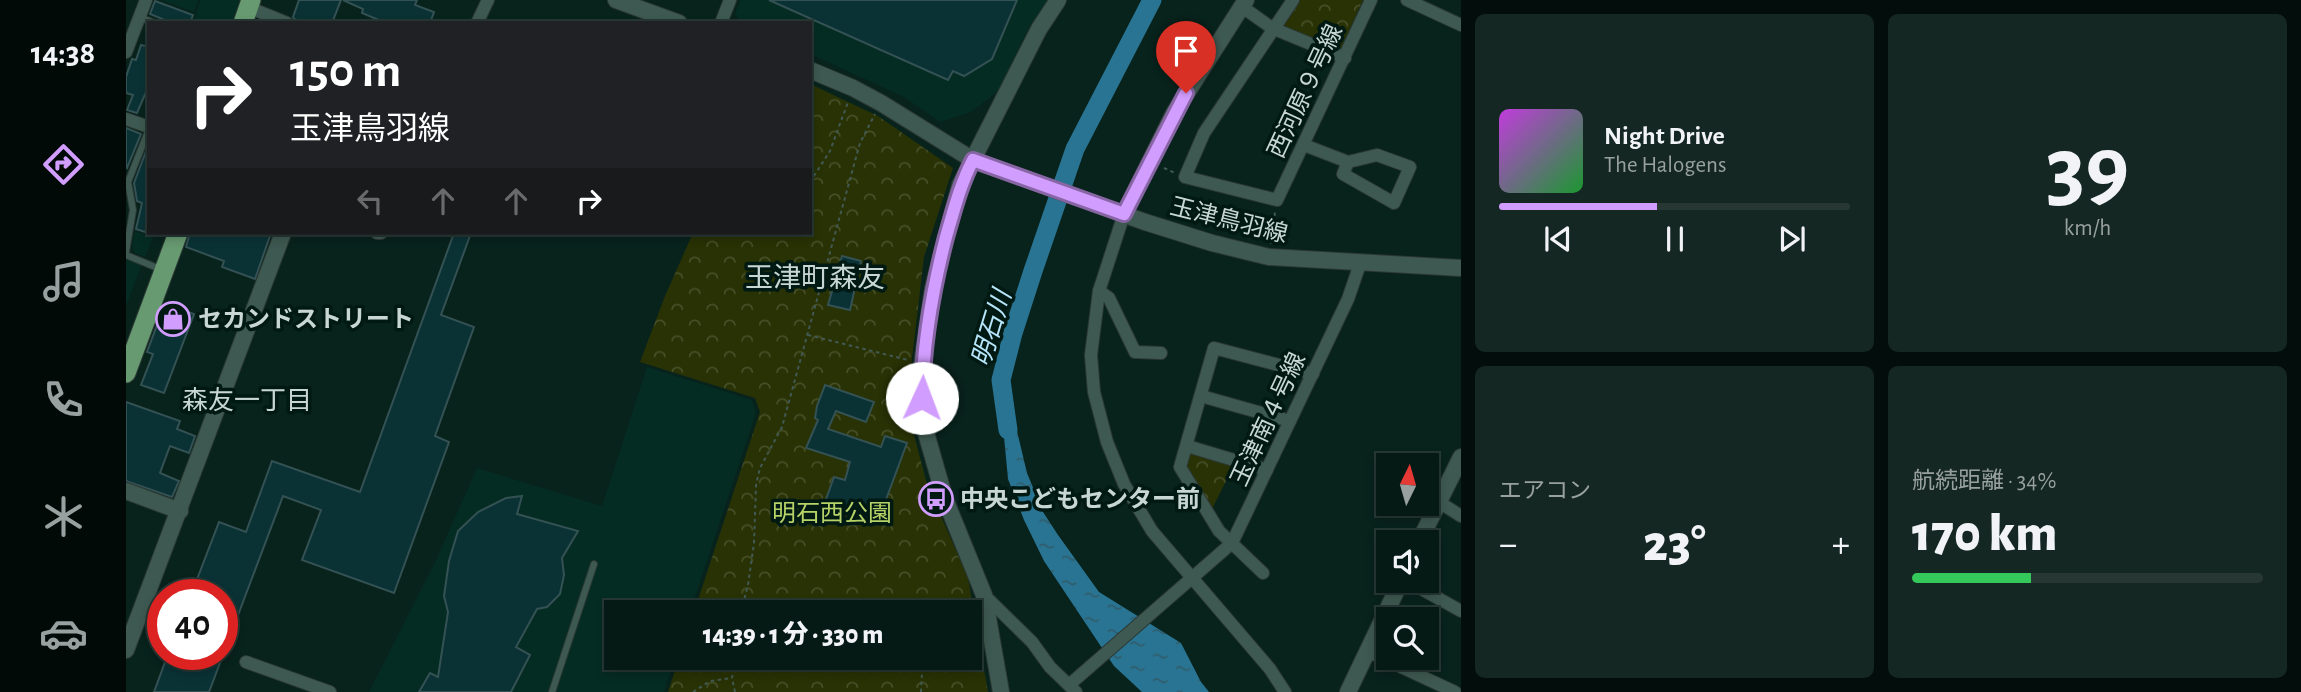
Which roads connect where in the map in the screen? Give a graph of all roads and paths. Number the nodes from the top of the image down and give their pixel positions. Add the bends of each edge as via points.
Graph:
1 (146, 0) edge
2 (488, 0) edge
3 (616, 0) edge
4 (730, 0) edge
5 (1058, 0) edge
6 (1293, 0) edge
7 (1371, 0) edge
8 (1407, 0) edge
9 (1243, 3) edge
10 (253, 11) edge
11 (139, 17) junction
12 (150, 21) edge
13 (281, 21) edge
14 (478, 21) edge
15 (674, 21) edge
16 (722, 21) edge
17 (1461, 25) edge
18 (1272, 28) junction
19 (126, 52) edge
20 (1345, 58) junction
21 (812, 71) edge
22 (853, 88) junction
23 (881, 103) junction
24 (126, 118) edge
25 (147, 127) edge
26 (147, 133) edge
27 (1304, 145) junction
28 (973, 160) junction
29 (1348, 162) junction
30 (1150, 163) junction
31 (1185, 177) junction
32 (812, 179) edge
33 (1277, 200) junction
34 (1124, 214) junction
35 (165, 235) edge
36 (177, 235) edge
37 (282, 235) edge
38 (126, 253) edge
39 (1269, 257) junction
40 (1360, 264) junction
41 (158, 268) junction
42 (1461, 268) edge
43 (1099, 291) junction
44 (807, 335) junction
45 (126, 338) edge
46 (1161, 353) dead end
47 (922, 364) junction
48 (126, 373) edge
49 (1313, 374) junction
50 (891, 396) dead end
51 (1201, 396) junction
52 (922, 398) junction
53 (1290, 421) junction
54 (1187, 446) junction
55 (1461, 457) edge
56 (1267, 470) junction
57 (126, 491) edge
58 (1439, 500) edge
59 (1439, 503) edge
60 (180, 511) junction
61 (1461, 516) edge
62 (1232, 543) junction
63 (594, 564) dead end
64 (1263, 573) dead end
65 (1193, 579) junction
66 (1395, 593) edge
67 (1429, 593) edge
68 (984, 595) junction
69 (744, 600) edge
70 (1461, 611) edge
71 (126, 650) edge
72 (1367, 651) junction
73 (246, 662) dead end
74 (734, 670) edge
75 (924, 670) edge
76 (732, 678) junction
77 (1073, 688) edge
78 (330, 692) edge
79 (552, 692) edge
80 (693, 692) edge
81 (735, 692) edge
82 (921, 692) edge
83 (1001, 692) edge
84 (1285, 692) edge
85 (1348, 692) edge
86 (1455, 692) edge

1 - 11 street
2 - 14 street
3 - 15 street
4 - 16 street
5 - 28 street
6 - 18 street
7 - 20 street, 西河原９号線
8 - 17 street
9 - 18 street
9 - 30 street via 1174,113
10 - 13 street
11 - 12 lane
11 - 19 street
18 - 20 street
18 - 31 street via 1204,133
20 - 27 street, 西河原９号線
21 - 22 street, 玉津鳥羽線
22 - 23 street, 玉津鳥羽線
22 - 32 path via 830,151
23 - 28 street, 玉津鳥羽線
23 - 44 path via 860,144
24 - 25 street
26 - 38 lane via 128,182 133,210
27 - 29 street
27 - 33 street, 西河原９号線
28 - 34 street, 玉津鳥羽線
28 - 47 street via 960,185 933,288
29 - 29 street via 1377,155 1410,167 1394,203 1343,174
30 - 31 path
30 - 34 street
31 - 33 street
33 - 39 path
34 - 39 street, 玉津鳥羽線
34 - 43 street
35 - 41 highway
36 - 41 highway
37 - 60 street
38 - 41 lane
39 - 40 street, 玉津鳥羽線
40 - 42 street, 玉津鳥羽線
40 - 49 street, 玉津南４号線 via 1349,299
41 - 45 highway
41 - 48 highway
43 - 46 street via 1109,298 1135,352
43 - 65 street via 1091,355 1094,392 1107,442 1124,484 1152,531
44 - 47 path
44 - 69 path via 782,427 760,468
47 - 52 street
49 - 51 street via 1214,348
49 - 53 street, 玉津南４号線
50 - 52 lane
51 - 53 street
51 - 54 street
52 - 68 street via 924,426 945,499
53 - 56 street, 玉津南４号線
54 - 56 street
54 - 62 street via 1181,467 1219,531
55 - 58 street
56 - 62 street, 玉津南４号線
57 - 60 street
59 - 61 street
60 - 71 street
62 - 64 street
62 - 65 street, 玉津南４号線
63 - 79 lane
65 - 77 street, 玉津南４号線
65 - 84 street
66 - 72 street
67 - 70 street
68 - 77 street
68 - 83 street
72 - 85 street
72 - 86 street
73 - 78 street
74 - 76 path
75 - 82 path
76 - 80 path via 710,681
76 - 81 path

